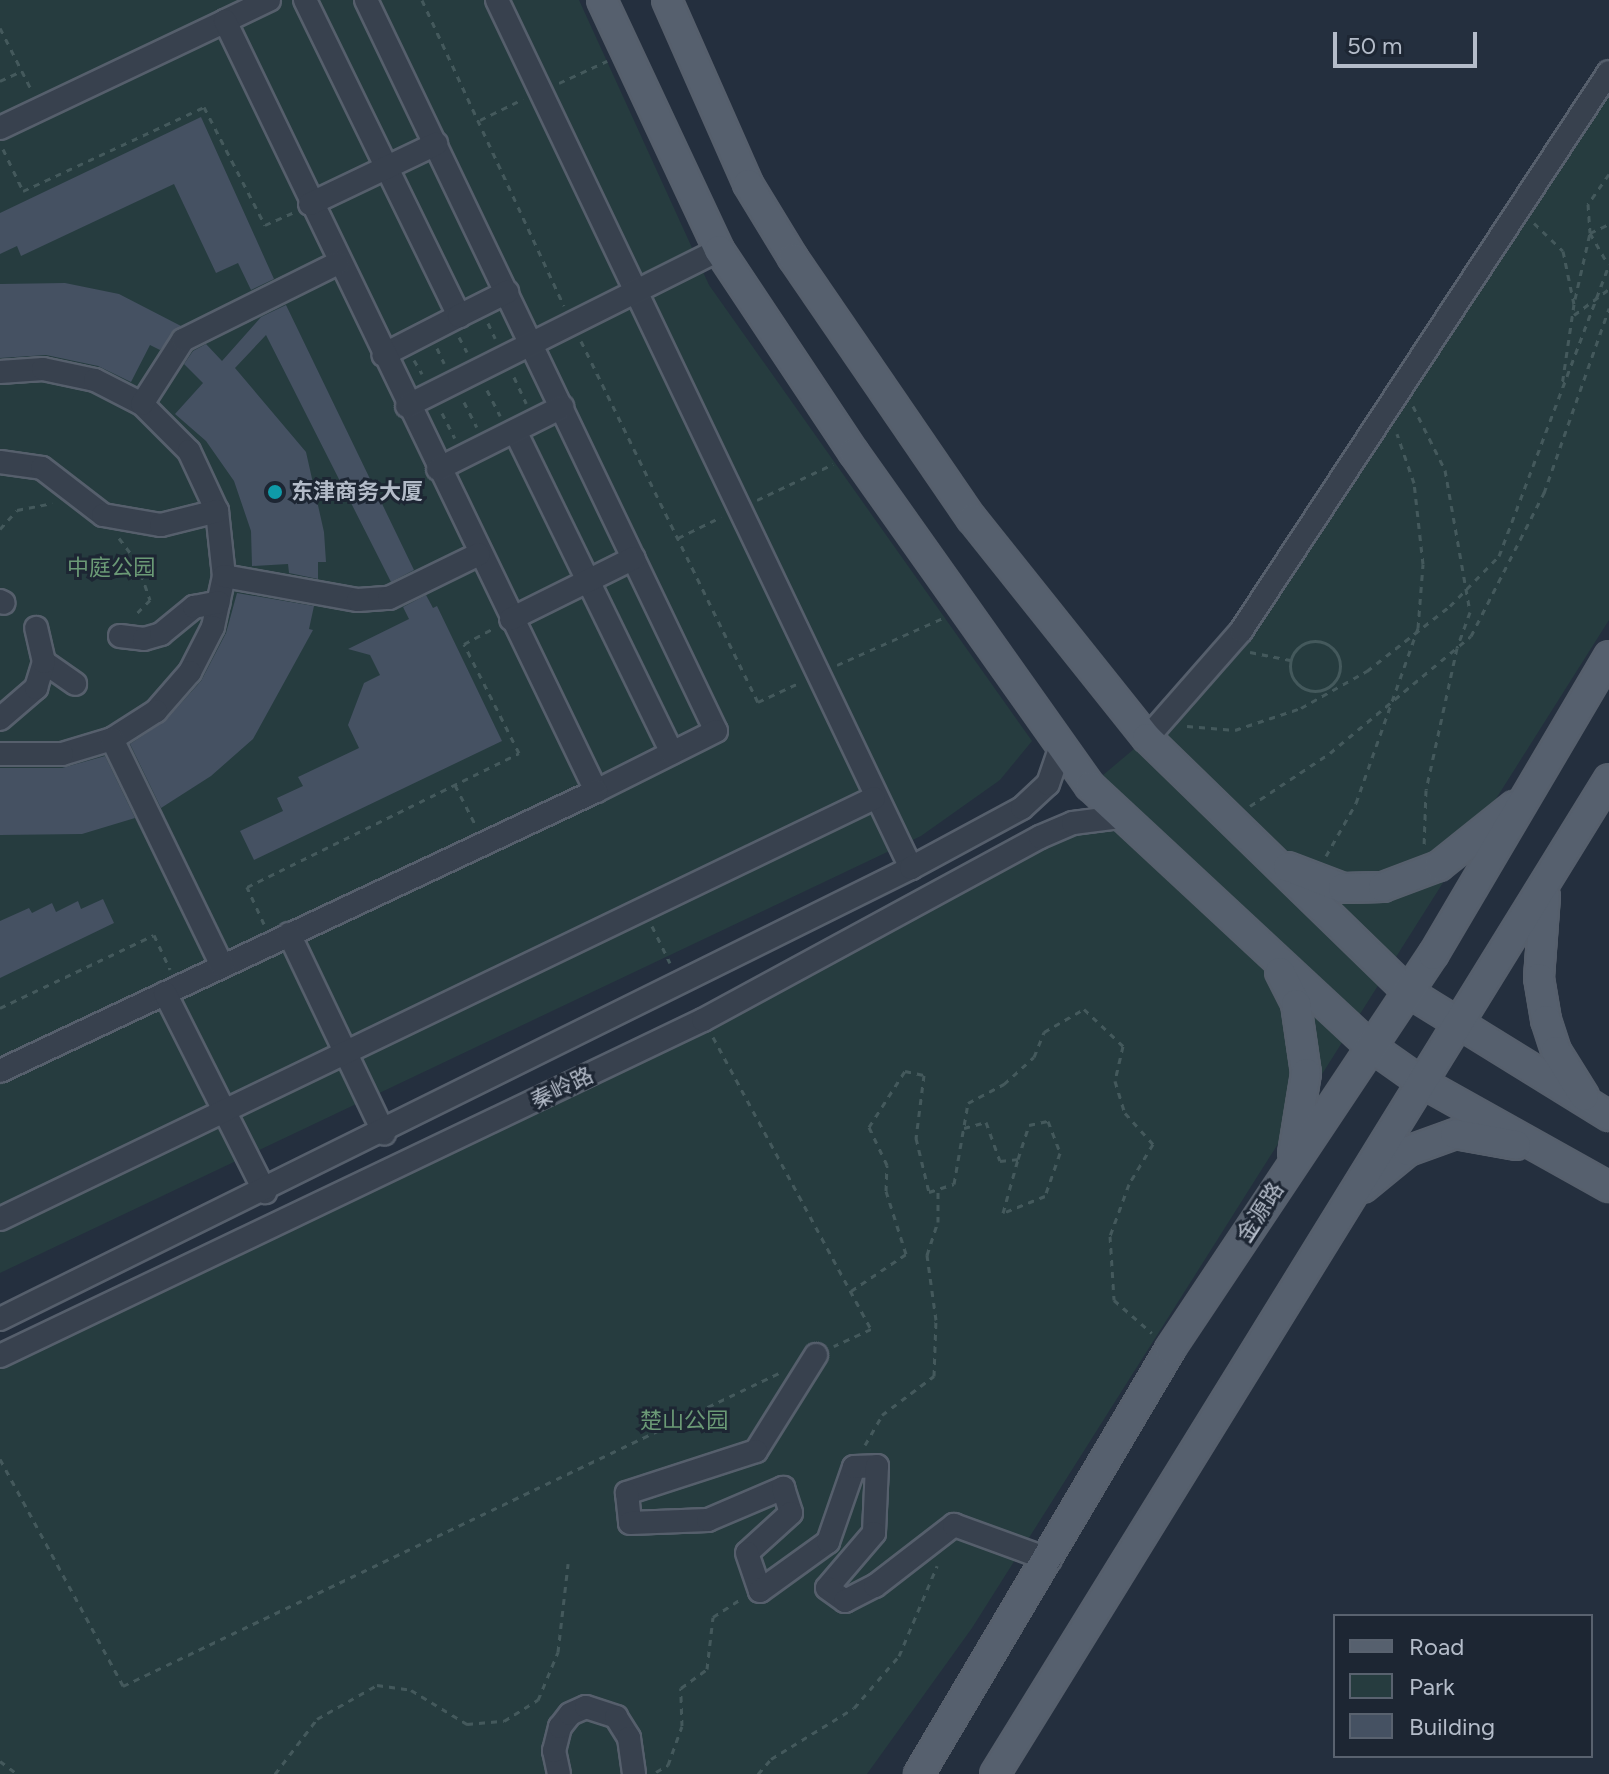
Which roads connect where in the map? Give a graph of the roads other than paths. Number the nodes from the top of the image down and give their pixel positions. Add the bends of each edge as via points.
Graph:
1 (269, 0) edge
2 (305, 0) edge
3 (366, 0) edge
4 (497, 0) edge
5 (602, 0) edge
6 (667, 0) edge
7 (225, 21) junction
8 (1609, 72) edge
9 (0, 128) edge
10 (436, 144) junction
11 (387, 168) junction
12 (310, 204) junction
13 (719, 250) junction
14 (338, 263) junction
15 (636, 291) junction
16 (507, 292) junction
17 (459, 316) junction
18 (532, 343) junction
19 (383, 355) junction
20 (0, 372) edge
21 (142, 404) junction
22 (407, 406) junction
23 (562, 407) junction
24 (515, 431) junction
25 (0, 462) edge
26 (438, 469) junction
27 (217, 511) junction
28 (479, 554) junction
29 (634, 558) junction
30 (224, 576) junction
31 (589, 581) junction
32 (219, 602) junction
33 (511, 619) junction
34 (36, 628) dead end
35 (122, 628) road end
36 (1609, 656) edge
37 (44, 662) junction
38 (75, 684) dead end
39 (0, 719) edge
40 (1155, 731) junction
41 (112, 739) junction
42 (1062, 743) junction
43 (672, 753) junction
44 (0, 754) edge
45 (1609, 779) edge
46 (596, 791) junction
47 (1527, 796) junction
48 (874, 798) junction
49 (1120, 817) junction
50 (1277, 863) junction
51 (911, 868) junction
52 (1546, 884) junction
53 (280, 938) junction
54 (1273, 957) junction
55 (222, 966) junction
56 (172, 990) junction
57 (1408, 992) junction
58 (1463, 1024) junction
59 (1370, 1046) junction
60 (347, 1052) junction
61 (0, 1071) edge
62 (1421, 1082) junction
63 (222, 1109) junction
64 (1599, 1110) edge
65 (384, 1133) junction
66 (1292, 1164) junction
67 (1569, 1165) junction
68 (1609, 1187) edge
69 (265, 1192) junction
70 (1346, 1201) junction
71 (0, 1219) edge
72 (0, 1319) edge
73 (816, 1355) road end
74 (0, 1356) edge
75 (1050, 1560) junction
76 (559, 1774) edge
77 (634, 1774) edge
78 (919, 1774) edge
79 (995, 1774) edge

1 - 7 street
2 - 11 street
3 - 10 street
4 - 15 street
5 - 13 main road
6 - 40 main road via 748,184 793,258 972,519
7 - 9 street
7 - 12 street
8 - 40 street via 1241,631
10 - 11 street
10 - 16 street
11 - 12 street
11 - 17 street
12 - 14 street
13 - 15 street
13 - 42 main road via 854,453
14 - 19 street
14 - 21 street via 183,340
15 - 18 street
15 - 48 street
16 - 17 street
16 - 18 street
17 - 19 street
18 - 22 street
18 - 23 street
19 - 22 street
20 - 21 street via 43,369 95,380
21 - 27 street via 189,451
22 - 26 street
23 - 24 street
23 - 29 street
24 - 26 street
24 - 31 street
25 - 27 street via 42,468 103,515 161,525
26 - 28 street
27 - 30 street
28 - 30 street via 389,598 358,600
28 - 33 street
29 - 31 street
29 - 43 street via 716,731
30 - 32 street
31 - 33 street
31 - 43 street
32 - 35 street via 194,607 161,634 144,639
32 - 41 street via 213,627 190,672 156,711
33 - 46 street
34 - 37 street
36 - 47 main road, 金源路
37 - 38 street
37 - 39 street via 36,688
40 - 50 main road
41 - 44 street via 62,754
41 - 55 street
42 - 49 main road
42 - 51 street, 秦岭路 via 1048,784 1022,808
43 - 46 street
45 - 52 main road
46 - 53 street
47 - 50 main road via 1439,866 1383,887 1343,888
47 - 57 main road, 金源路
48 - 51 street
48 - 60 street
49 - 54 main road
49 - 74 street, 秦岭路 via 1073,823 1040,837 703,1020
50 - 57 main road
51 - 65 street, 秦岭路
52 - 58 main road
52 - 64 main road via 1539,978 1546,1020 1556,1051
53 - 55 street
53 - 60 street
54 - 59 main road
54 - 66 main road via 1296,1004 1303,1037 1306,1073
55 - 56 street
56 - 61 street
56 - 63 street
57 - 58 main road
57 - 59 main road, 金源路
58 - 62 main road
58 - 64 main road
59 - 62 main road
59 - 66 main road, 金源路
60 - 63 street
60 - 65 street
62 - 67 main road
62 - 70 main road
63 - 69 street
63 - 71 street
65 - 69 street, 秦岭路
66 - 75 main road, 金源路 via 1170,1349
67 - 68 main road
67 - 70 main road via 1507,1142 1455,1134 1408,1151
69 - 72 street, 秦岭路
70 - 79 main road
73 - 75 street via 756,1451 627,1493 630,1523 708,1520 783,1488 791,1513 747,1553 760,1591 828,1542 854,1467 877,1466 874,1533 827,1588 845,1601 875,1586 954,1525
75 - 78 main road, 金源路
76 - 77 street via 554,1751 560,1727 570,1714 586,1707 616,1717 629,1738

